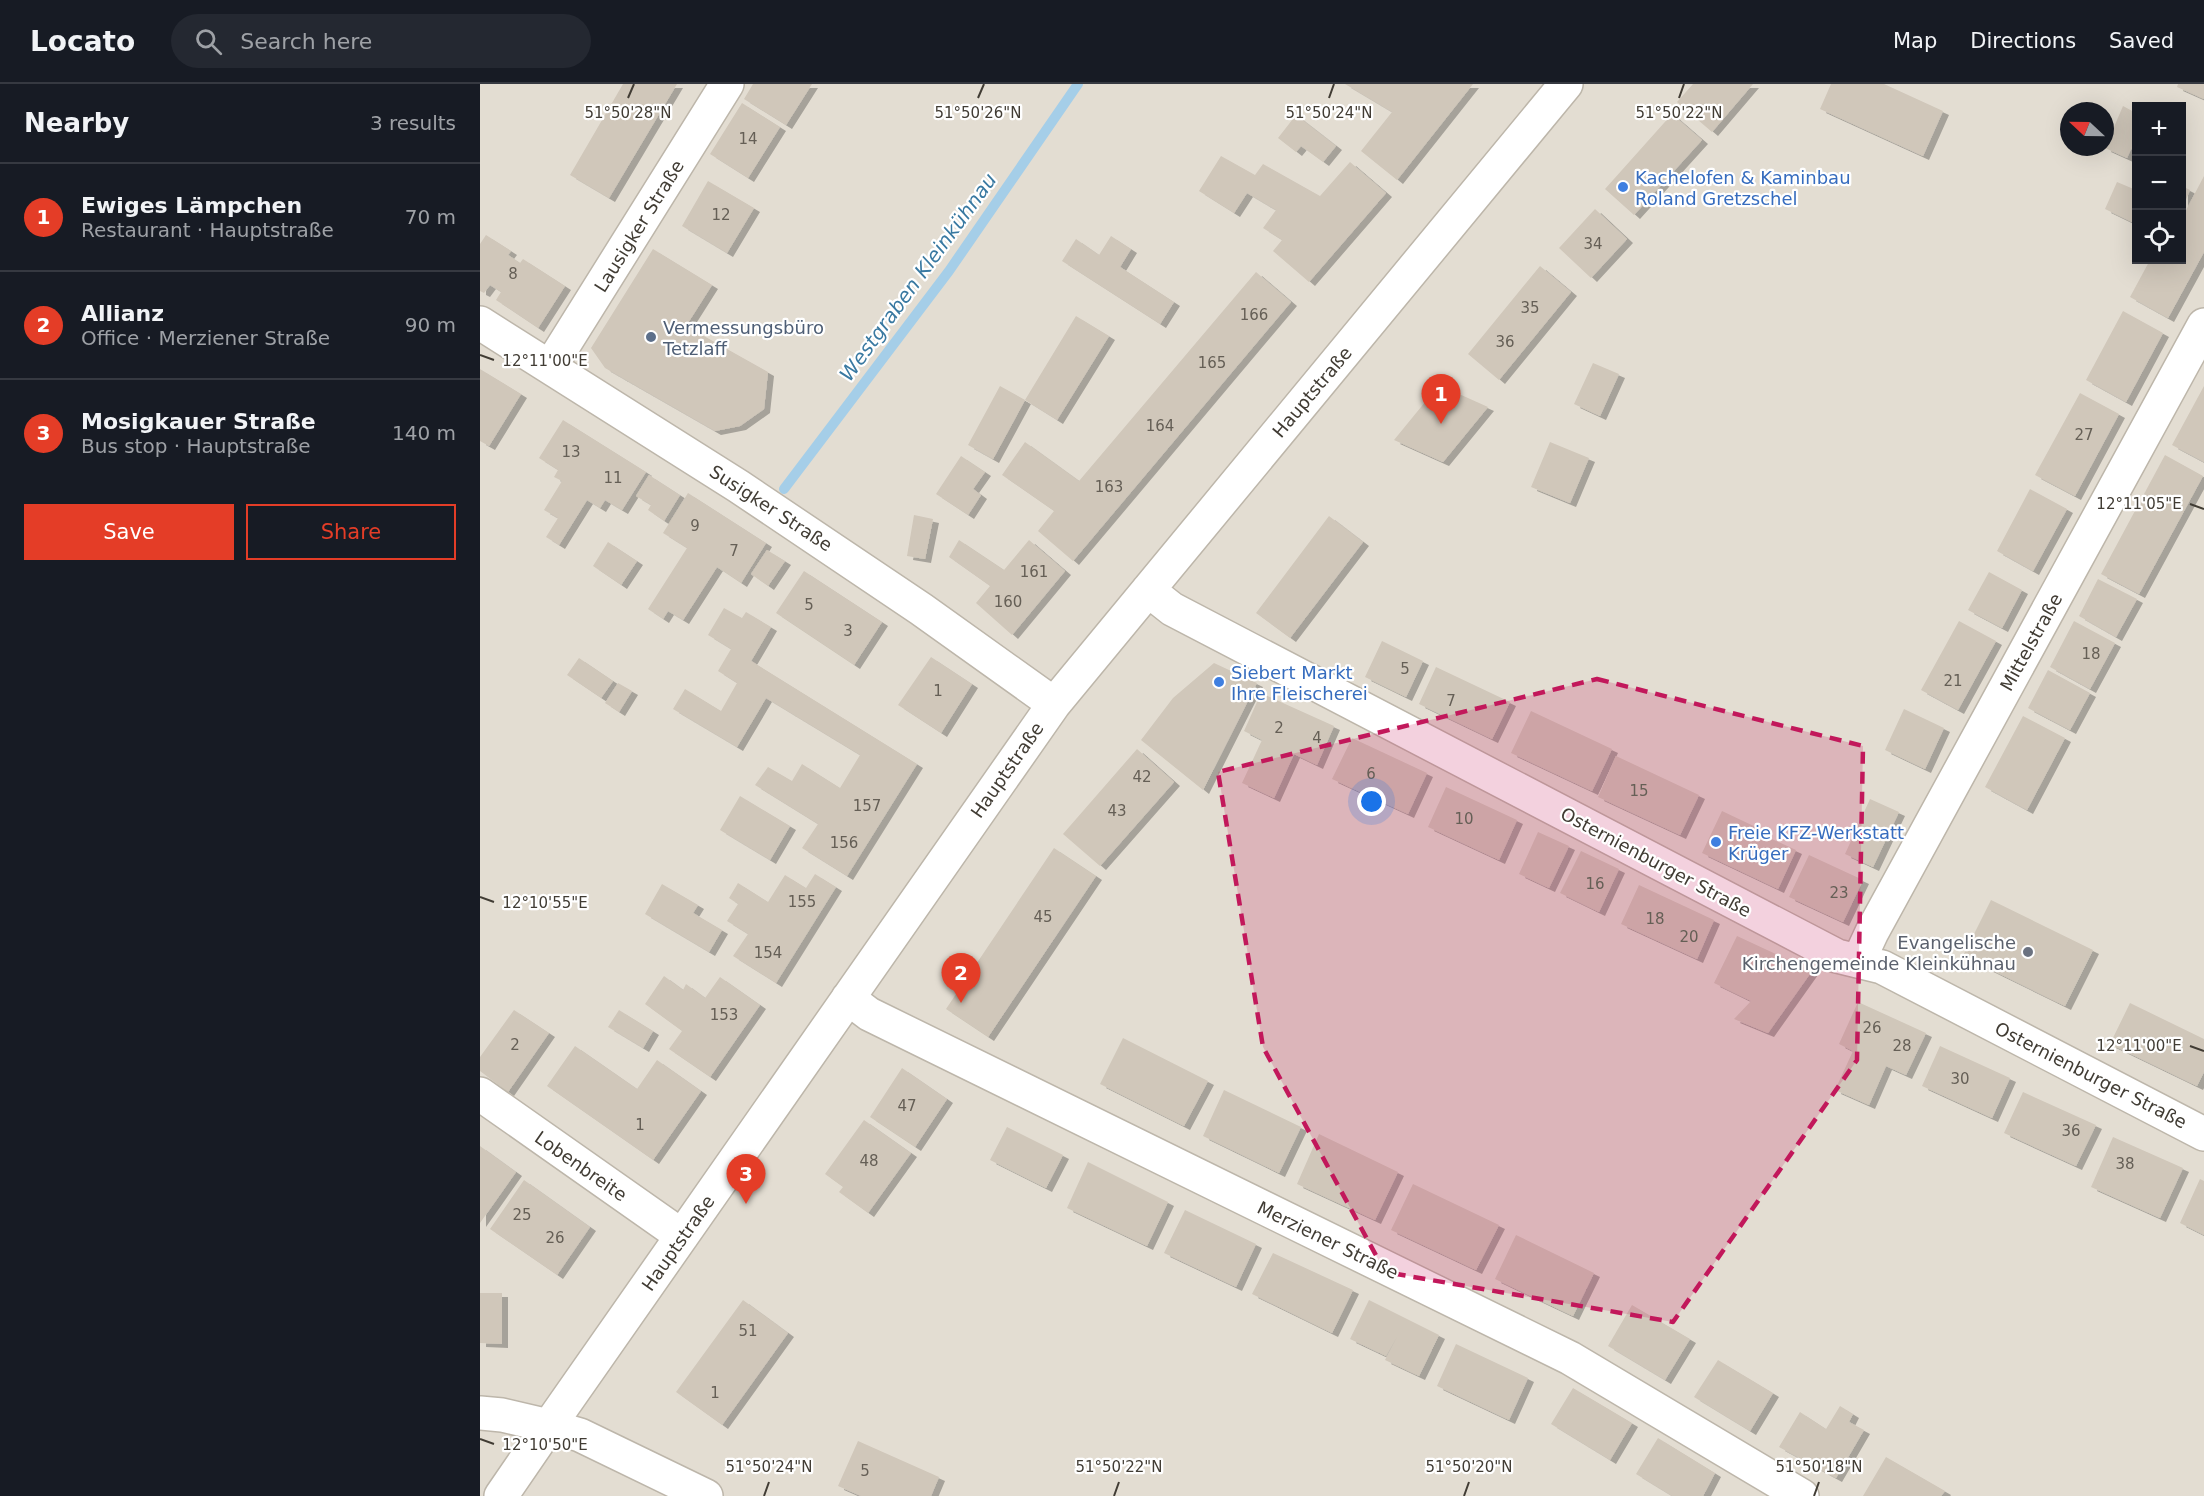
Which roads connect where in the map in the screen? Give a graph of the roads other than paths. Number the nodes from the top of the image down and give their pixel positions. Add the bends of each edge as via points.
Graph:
1 (728, 84) edge
2 (1566, 84) edge
3 (480, 323) edge
4 (2204, 325) edge
5 (550, 367) junction
6 (1148, 590) junction
7 (1054, 704) junction
8 (1859, 960) junction
9 (848, 998) junction
10 (480, 1094) edge
11 (2204, 1134) edge
12 (682, 1236) junction
13 (480, 1413) edge
14 (549, 1426) junction
15 (501, 1496) edge
16 (706, 1496) edge
17 (1802, 1496) edge

1 - 5 street, Lausigker Straße
2 - 6 street, Hauptstraße
3 - 5 street, Susigker Straße
4 - 8 street, Mittelstraße
5 - 7 street, Susigker Straße via 757,499
6 - 7 street, Hauptstraße
6 - 8 street, Osternienburger Straße via 1173,609 1806,940 1837,956
7 - 9 street, Hauptstraße
8 - 11 street, Osternienburger Straße via 1882,967
9 - 12 street, Hauptstraße
9 - 17 street, Merziener Straße via 869,1014 1570,1358
10 - 12 street, Lobenbreite
12 - 14 street, Hauptstraße
13 - 14 street via 502,1414
14 - 15 street, Hauptstraße
14 - 16 street via 580,1435

